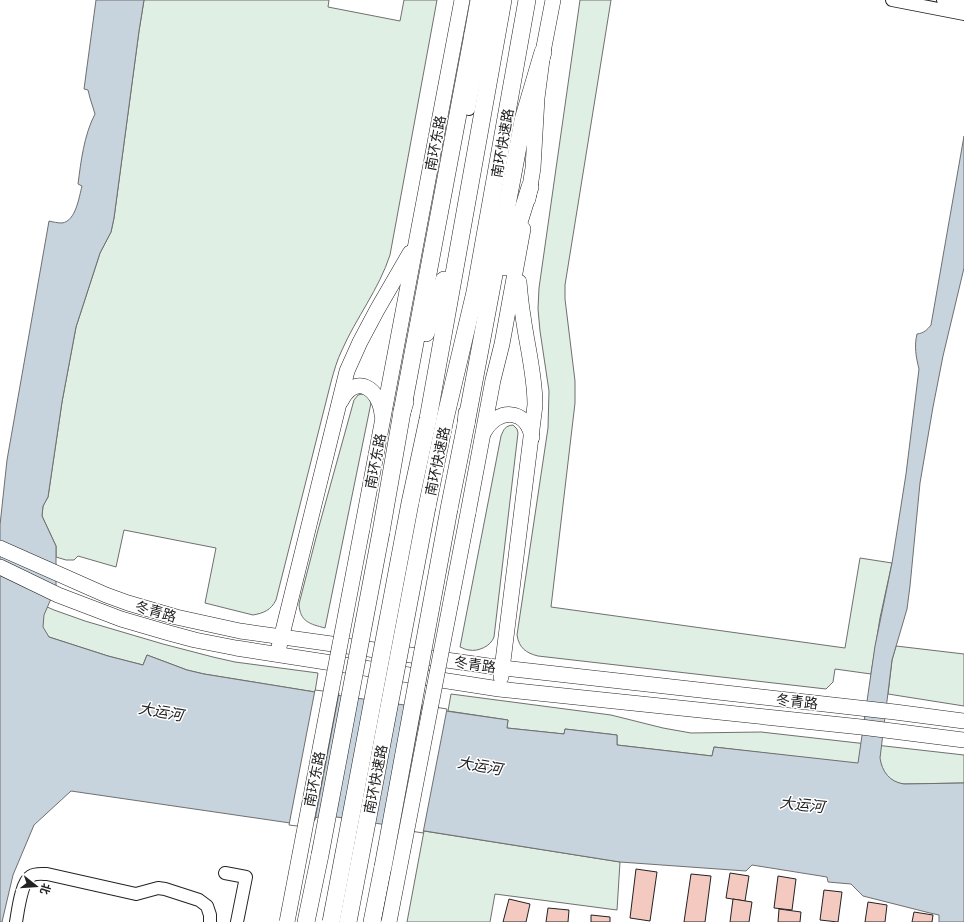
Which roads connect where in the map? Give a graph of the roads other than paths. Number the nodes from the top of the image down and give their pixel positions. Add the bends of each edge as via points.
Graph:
1 (462, 0) edge
2 (479, 0) edge
3 (490, 0) edge
4 (503, 0) edge
5 (527, 0) edge
6 (537, 0) edge
7 (553, 0) edge
8 (892, 0) edge
9 (943, 0) edge
10 (964, 4) edge
11 (964, 14) edge
12 (473, 34) junction
13 (496, 38) junction
14 (543, 52) junction
15 (469, 109) junction
16 (463, 177) junction
17 (530, 187) junction
18 (416, 241) junction
19 (517, 266) junction
20 (444, 280) junction
21 (475, 292) junction
22 (482, 340) junction
23 (471, 354) junction
24 (337, 409) junction
25 (402, 412) junction
26 (428, 419) junction
27 (383, 420) junction
28 (466, 424) junction
29 (483, 434) junction
30 (532, 437) junction
31 (0, 548) edge
32 (0, 567) edge
33 (281, 637) junction
34 (277, 655) junction
35 (503, 668) junction
36 (499, 689) junction
37 (964, 721) edge
38 (964, 740) edge
39 (225, 873) dead end
40 (16, 922) edge
41 (210, 922) edge
42 (237, 922) edge
43 (287, 922) edge
44 (306, 922) edge
45 (331, 922) edge
46 (348, 922) edge
47 (372, 922) edge
48 (389, 922) edge

1 - 18 main road, 南环东路
2 - 12 highway
3 - 15 street
4 - 13 highway, 南环快速路
5 - 21 highway, 南环快速路
6 - 23 highway
7 - 14 main road
8 - 11 street
9 - 10 street
12 - 15 highway
12 - 25 highway
13 - 16 highway, 南环快速路
13 - 26 highway, 南环快速路
14 - 17 main road
14 - 22 highway via 523,120
15 - 16 highway
16 - 20 highway, 南环快速路
17 - 19 main road
17 - 22 highway
18 - 24 main road via 360,342 347,371
18 - 27 main road, 南环东路
19 - 29 main road
19 - 30 main road via 535,390
20 - 25 highway
20 - 26 highway, 南环快速路
21 - 23 highway
21 - 46 highway, 南环快速路, bridge via 427,507
22 - 28 highway
23 - 28 highway
24 - 27 main road via 348,390 363,386 378,397
24 - 33 main road
25 - 44 highway, bridge
26 - 45 highway, 南环快速路, bridge
27 - 43 main road, 南环东路, bridge
28 - 47 highway, bridge
29 - 30 main road via 490,423 506,414 522,418 529,426
29 - 48 main road, bridge
30 - 35 main road
31 - 33 main road, 冬青路 via 113,598 176,617
32 - 34 main road, 冬青路 via 58,595 121,619 195,640
33 - 34 main road
33 - 35 main road, 冬青路
34 - 36 main road, 冬青路
35 - 36 main road
35 - 37 main road, 冬青路
36 - 38 main road, 冬青路
39 - 42 street via 246,877
40 - 41 street via 25,883 30,876 37,874 136,894 158,888 165,889 199,900 207,906

